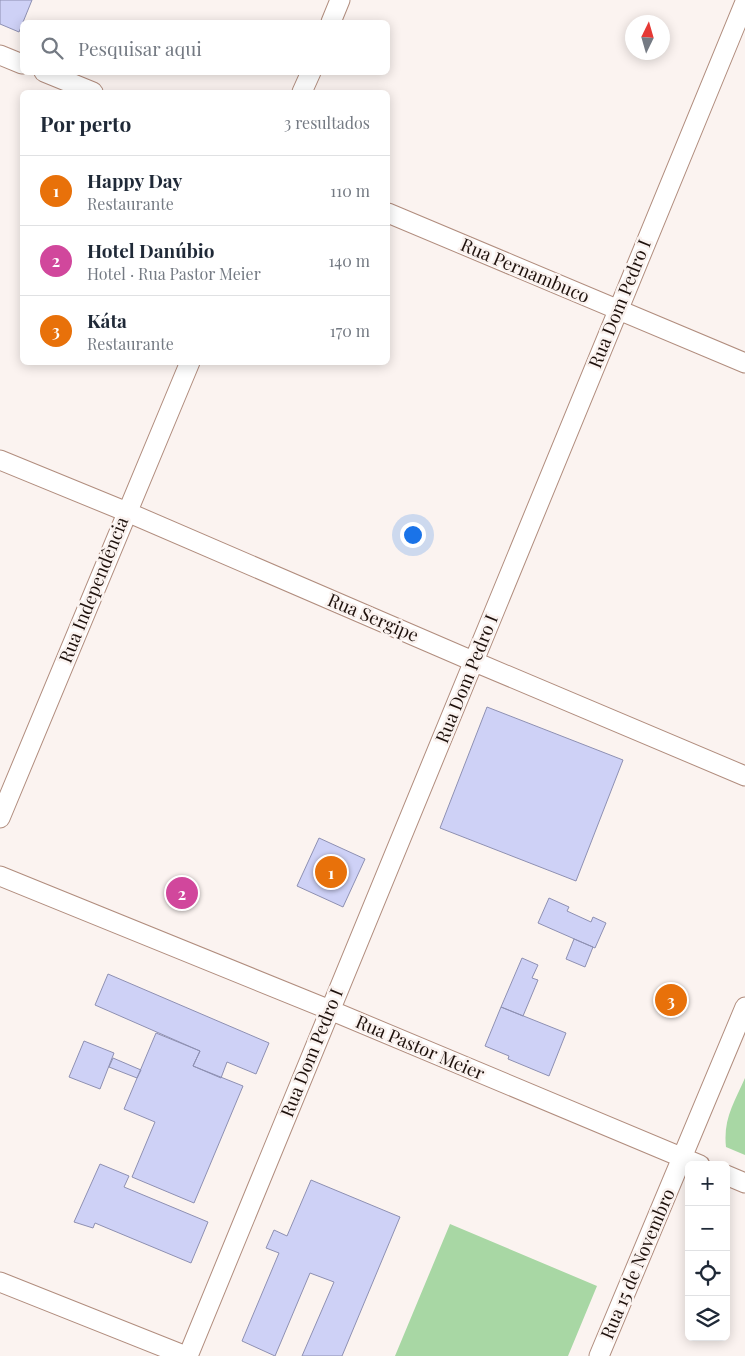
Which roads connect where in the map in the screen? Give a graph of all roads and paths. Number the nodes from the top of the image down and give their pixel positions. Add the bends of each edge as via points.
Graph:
1 (340, 0) edge
2 (745, 2) edge
3 (332, 20) edge
4 (0, 55) edge
5 (20, 63) edge
6 (51, 75) edge
7 (310, 75) edge
8 (88, 90) edge
9 (303, 90) edge
10 (390, 214) edge
11 (618, 310) junction
12 (745, 363) edge
13 (189, 365) edge
14 (0, 460) edge
15 (126, 512) junction
16 (475, 662) junction
17 (745, 776) edge
18 (0, 818) edge
19 (0, 876) edge
20 (745, 1007) edge
21 (330, 1010) junction
22 (682, 1157) junction
23 (691, 1161) edge
24 (730, 1177) edge
25 (745, 1183) edge
26 (0, 1282) edge
27 (187, 1356) edge
28 (600, 1356) edge

1 - 3 street
2 - 11 street, Rua Dom Pedro I
4 - 5 street
6 - 8 street
7 - 9 street
10 - 11 street, Rua Pernambuco
11 - 12 street, Rua Pernambuco
11 - 16 street, Rua Dom Pedro I
13 - 15 street, Rua Independência
14 - 15 street, Rua Sergipe
15 - 16 street, Rua Sergipe
15 - 18 street, Rua Independência
16 - 17 street, Rua Sergipe
16 - 21 street, Rua Dom Pedro I
19 - 21 street, Rua Pastor Meier
20 - 22 street, Rua 15 de Novembro
21 - 22 street, Rua Pastor Meier
21 - 27 street, Rua Dom Pedro I
22 - 23 street, Rua Pastor Meier
22 - 28 street, Rua 15 de Novembro
24 - 25 street
26 - 27 street

